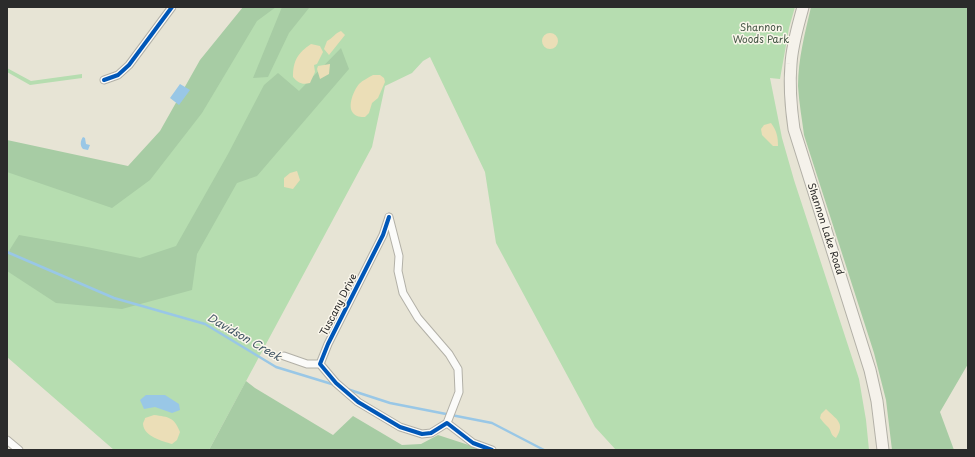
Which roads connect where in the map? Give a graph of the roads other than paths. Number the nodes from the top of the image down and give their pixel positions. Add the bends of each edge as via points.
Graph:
1 (172, 7) edge
2 (803, 7) edge
3 (104, 80) dead end
4 (284, 356) dead end
5 (320, 364) junction
6 (447, 423) junction
7 (7, 440) edge
8 (19, 450) edge
9 (492, 450) edge
10 (883, 450) edge

1 - 3 street via 129,65 118,75
2 - 10 main road, Shannon Lake Road via 794,40 791,64 794,129 870,370
4 - 5 street via 307,364
5 - 6 street via 336,383 358,402 400,427 422,434 432,433
5 - 6 street, Tuscany Drive via 383,235 389,217 399,256 398,271 403,293 418,318 449,354 458,370 458,392
6 - 9 street via 472,444
7 - 8 street

